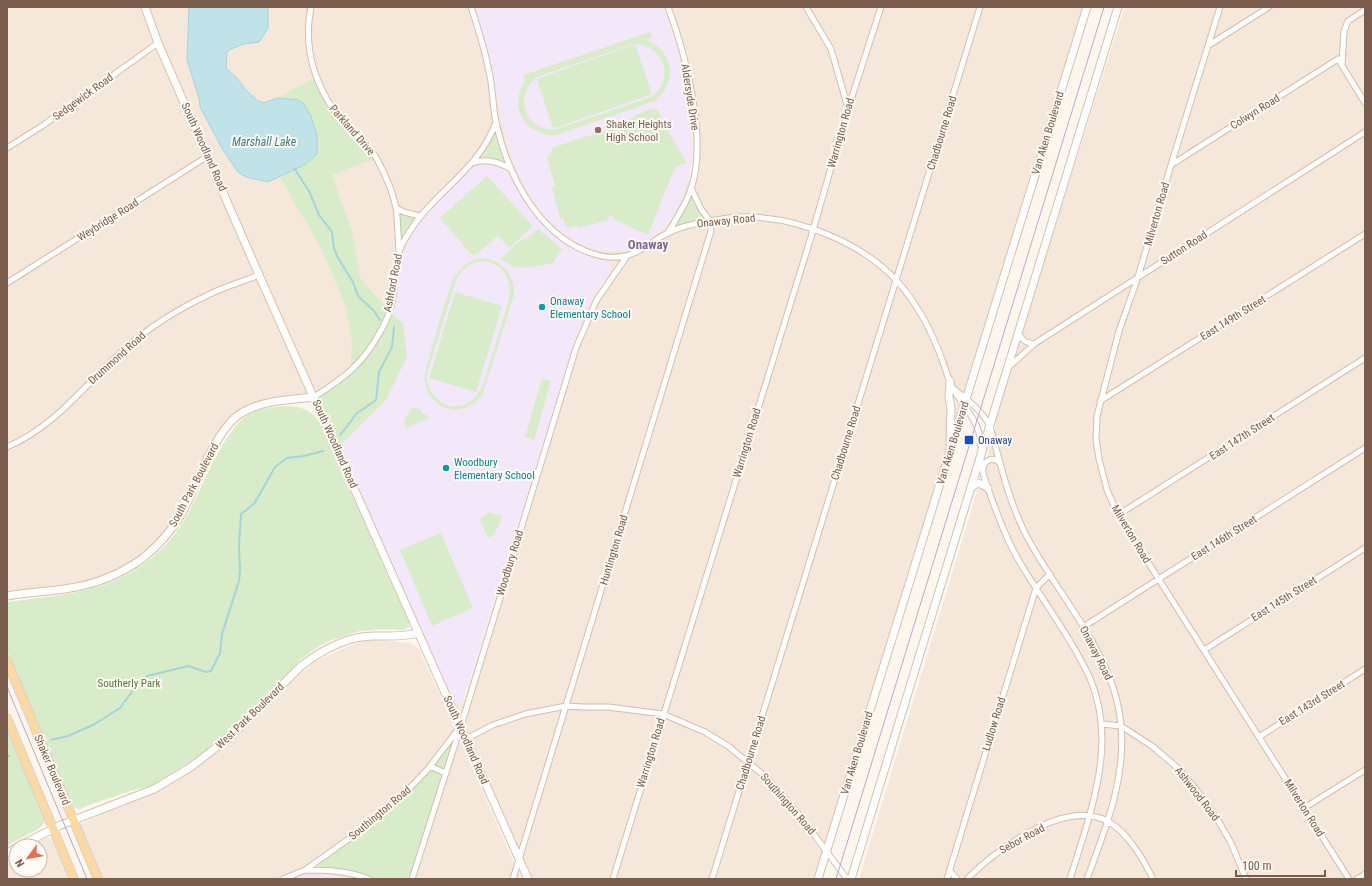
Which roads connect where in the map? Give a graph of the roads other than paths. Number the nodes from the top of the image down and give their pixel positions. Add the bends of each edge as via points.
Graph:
1 (145, 7) edge
2 (310, 7) edge
3 (471, 7) edge
4 (668, 7) edge
5 (806, 7) edge
6 (881, 7) edge
7 (980, 7) edge
8 (1087, 7) edge
9 (1118, 7) edge
10 (1220, 7) edge
11 (1269, 7) edge
12 (1365, 10) edge
13 (158, 43) junction
14 (1208, 45) junction
15 (1342, 66) junction
16 (1365, 103) edge
17 (848, 109) junction
18 (496, 122) junction
19 (1365, 132) edge
20 (7, 148) edge
21 (208, 156) junction
22 (471, 164) junction
23 (1172, 165) junction
24 (511, 169) junction
25 (691, 188) junction
26 (396, 208) junction
27 (420, 216) junction
28 (710, 221) junction
29 (813, 229) junction
30 (668, 232) junction
31 (1365, 234) edge
32 (399, 252) junction
33 (627, 256) junction
34 (259, 275) junction
35 (1138, 277) junction
36 (896, 280) junction
37 (7, 283) edge
38 (1018, 332) junction
39 (1034, 344) junction
40 (1365, 358) edge
41 (1006, 369) junction
42 (951, 385) junction
43 (314, 397) junction
44 (1100, 401) junction
45 (965, 402) junction
46 (990, 426) junction
47 (7, 447) edge
48 (1365, 448) edge
49 (950, 451) junction
50 (980, 456) junction
51 (1000, 464) junction
52 (983, 471) junction
53 (971, 488) junction
54 (988, 488) junction
55 (1118, 515) junction
56 (1365, 548) edge
57 (1050, 574) junction
58 (1159, 580) junction
59 (1036, 588) junction
60 (7, 596) edge
61 (1084, 627) junction
62 (418, 633) junction
63 (1204, 650) junction
64 (7, 661) edge
65 (1365, 669) edge
66 (566, 706) junction
67 (663, 714) junction
68 (7, 718) edge
69 (1102, 724) junction
70 (1121, 726) junction
71 (460, 727) junction
72 (1259, 737) junction
73 (466, 739) junction
74 (748, 762) junction
75 (430, 766) junction
76 (1365, 770) edge
77 (445, 773) junction
78 (1304, 808) junction
79 (1090, 815) junction
80 (73, 820) junction
81 (1108, 821) junction
82 (53, 828) junction
83 (34, 838) edge
84 (827, 851) junction
85 (519, 859) junction
86 (305, 870) junction
87 (950, 871) junction
88 (1365, 874) edge
89 (74, 879) edge
90 (98, 879) edge
91 (283, 879) edge
92 (369, 879) edge
93 (412, 879) edge
94 (513, 879) edge
95 (528, 879) edge
96 (613, 879) edge
97 (712, 879) edge
98 (818, 879) edge
99 (846, 879) edge
100 (851, 879) edge
101 (947, 879) edge
102 (957, 879) edge
103 (967, 879) edge
104 (1070, 879) edge
105 (1087, 879) edge
106 (1153, 879) edge
107 (1246, 879) edge
108 (1349, 879) edge
109 (1357, 879) edge

1 - 13 main road, South Woodland Road
2 - 26 street, Parkland Drive via 309,47 312,65 321,89 337,114 376,158
3 - 18 street, Onaway Road via 491,79
4 - 25 street, Aldersyde Drive via 685,61 693,104 697,149
5 - 17 street via 831,49
6 - 17 street, Warrington Road
7 - 36 street, Chadbourne Road
8 - 45 main road, Van Aken Boulevard
9 - 38 main road
10 - 14 street, Milverton Road
11 - 14 street
12 - 15 street via 1348,21 1344,31
13 - 20 street, Sedgewick Road
13 - 21 main road, South Woodland Road
14 - 23 street, Milverton Road
15 - 16 street
15 - 23 street, Colwyn Road via 1338,59
17 - 29 street, Warrington Road
18 - 22 street, Ashford Road via 488,142
18 - 24 street, Onaway Road
19 - 35 street, Sutton Road
21 - 34 main road, South Woodland Road
21 - 37 street, Weybridge Road
22 - 24 street via 484,160 500,163
22 - 27 street, Ashford Road
23 - 35 street, Milverton Road
24 - 33 street, Onaway Road via 532,205 545,222 562,237 594,254
25 - 28 street
25 - 30 street, Aldersyde Drive
26 - 27 street
26 - 32 street, Parkland Drive
27 - 32 street, Ashford Road
28 - 29 street, Onaway Road via 749,216 780,220
28 - 30 street, Onaway Road
28 - 66 street, Huntington Road via 711,231
29 - 36 street, Onaway Road via 840,239 875,262
29 - 67 street, Warrington Road
30 - 33 street, Onaway Road
31 - 44 street, East 149th Street
32 - 43 street, Ashford Road via 392,300 376,341 350,372
33 - 71 street, Woodbury Road via 596,301 576,348
34 - 43 main road, South Woodland Road
34 - 47 street, Drummond Road via 206,295 169,315 110,362 62,411 40,428
35 - 39 street, Sutton Road
35 - 44 street, Milverton Road via 1119,332
36 - 42 street, Onaway Road via 930,329
36 - 74 street, Chadbourne Road
38 - 39 street via 1026,342
38 - 41 main road
39 - 41 street, Sutton Road
40 - 55 street, East 147th Street
41 - 46 main road
42 - 45 street, Onaway Road
42 - 49 main road
43 - 60 main road, South Park Boulevard via 266,403 242,412 233,419 213,449 173,527 154,548 132,564 108,578 82,586
43 - 62 main road, South Woodland Road
44 - 55 street, Milverton Road via 1096,439 1098,459
45 - 46 street, Onaway Road via 982,413
45 - 49 main road, Van Aken Boulevard
45 - 50 street, Onaway Road via 979,431
46 - 50 main road
46 - 51 street, Onaway Road
48 - 58 street, East 146th Street
49 - 84 main road, Van Aken Boulevard
50 - 52 street, Onaway Road
50 - 53 main road
51 - 52 street via 992,459 987,461
51 - 57 street, Onaway Road via 1024,532
52 - 54 street, Onaway Road
53 - 54 main road via 977,483
53 - 100 main road
54 - 59 street, Onaway Road via 1014,553
55 - 58 street, Milverton Road
56 - 63 street, East 145th Street
57 - 59 street, Ludlow Road
57 - 61 street, Onaway Road
58 - 61 street, East 146th Street
58 - 63 street, Milverton Road
59 - 69 street, Onaway Road via 1084,666 1093,688
59 - 87 street, Ludlow Road
61 - 70 street, Onaway Road via 1108,673 1118,705
62 - 71 main road, South Woodland Road
62 - 80 main road, West Park Boulevard via 355,638 326,649 301,666 238,730 191,768 154,789
63 - 72 street, Milverton Road
64 - 80 main road, Shaker Boulevard
65 - 72 street, East 143rd Street
66 - 67 street, Southington Road via 608,707
66 - 73 street, Southington Road via 525,714 493,725
66 - 85 street, Huntington Road
67 - 74 street, Southington Road via 705,732
67 - 96 street, Warrington Road
68 - 82 main road, Shaker Boulevard
69 - 70 street, Ashwood Road
69 - 79 street, Onaway Road via 1100,774
70 - 81 street, Onaway Road via 1120,765
70 - 107 street, Ashwood Road via 1152,746 1180,770 1203,798 1231,843
71 - 73 main road, South Woodland Road
71 - 75 street, Southington Road
71 - 77 street, Woodbury Road
72 - 78 street, Milverton Road
73 - 85 main road, South Woodland Road
74 - 84 street, Southington Road via 768,778
74 - 97 street, Chadbourne Road
75 - 77 street
75 - 86 street, Southington Road via 380,815
76 - 78 street
77 - 93 street, Woodbury Road
78 - 108 street, Milverton Road
79 - 81 street, Sebor Road
79 - 103 street, Sebor Road via 1067,817 1033,830 996,852
79 - 104 street, Onaway Road
80 - 82 main road, West Park Boulevard
80 - 90 main road, Shaker Boulevard
81 - 105 street, Onaway Road
81 - 106 street via 1121,831 1132,845
82 - 83 main road, West Park Boulevard
82 - 89 main road, Shaker Boulevard
84 - 98 main road, Van Aken Boulevard
84 - 99 street, Southington Road
85 - 94 street, Huntington Road
85 - 95 main road, South Woodland Road
86 - 91 street, Southington Road
86 - 92 street via 326,870
87 - 101 street, Ludlow Road
87 - 102 street
88 - 109 street

